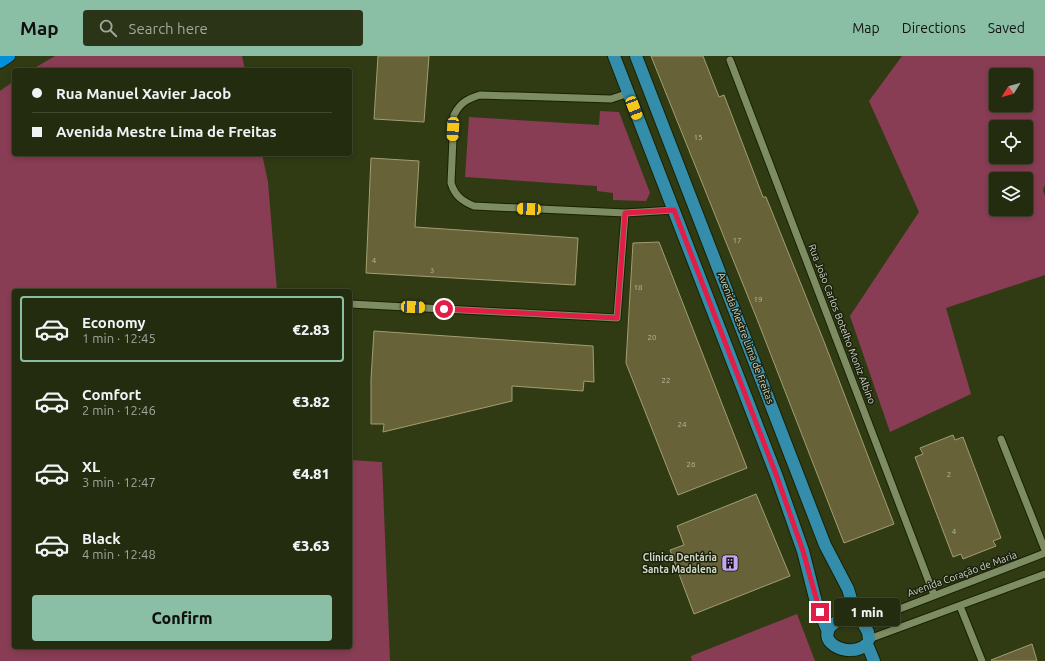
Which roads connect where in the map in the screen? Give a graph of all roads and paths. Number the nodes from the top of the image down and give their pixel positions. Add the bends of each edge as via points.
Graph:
1 (9, 56) edge
2 (614, 56) edge
3 (636, 56) edge
4 (730, 60) dead end
5 (0, 62) edge
6 (629, 93) junction
7 (674, 210) junction
8 (625, 213) junction
9 (352, 304) edge
10 (1001, 439) dead end
11 (1045, 550) edge
12 (1045, 553) edge
13 (1045, 574) edge
14 (934, 595) junction
15 (960, 606) junction
16 (860, 621) junction
17 (828, 632) junction
18 (868, 642) junction
19 (839, 658) edge
20 (874, 661) edge
21 (982, 661) edge

1 - 5 highway
2 - 6 main road, Avenida Mestre Lima de Freitas
3 - 16 main road, Avenida Mestre Lima de Freitas via 825,545 848,589
4 - 14 street, Rua João Carlos Botelho Moniz Albino
6 - 7 main road, Avenida Mestre Lima de Freitas
6 - 8 street via 611,99 480,95 468,98 454,115 451,183 454,192 462,201 474,206
7 - 8 street
7 - 17 main road, Avenida Mestre Lima de Freitas via 777,477 803,551 816,602
8 - 9 street via 617,318
10 - 11 street
12 - 14 street, Avenida Coração de Maria
13 - 15 street
14 - 16 street, Avenida Coração de Maria
15 - 18 street
15 - 21 street
16 - 17 main road via 851,617 837,622
16 - 18 main road via 868,632
17 - 19 main road via 832,649
18 - 19 main road via 865,648 851,656
18 - 20 main road

